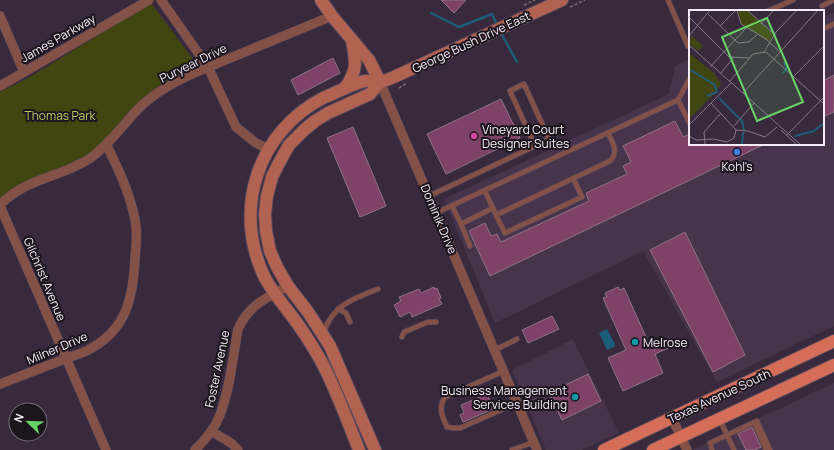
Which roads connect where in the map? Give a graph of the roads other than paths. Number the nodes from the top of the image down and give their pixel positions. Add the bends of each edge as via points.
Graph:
1 (149, 0) edge
2 (161, 0) edge
3 (321, 0) edge
4 (562, 0) edge
5 (668, 0) edge
6 (793, 0) edge
7 (834, 0) edge
8 (822, 6) dead end
9 (770, 10) edge
10 (0, 16) edge
11 (332, 16) junction
12 (834, 24) edge
13 (824, 29) edge
14 (352, 40) junction
15 (689, 46) edge
16 (208, 67) junction
17 (24, 72) junction
18 (689, 80) edge
19 (380, 82) junction
20 (0, 86) edge
21 (344, 89) junction
22 (678, 100) junction
23 (689, 122) edge
24 (608, 133) junction
25 (106, 144) junction
26 (535, 146) junction
27 (268, 149) junction
28 (573, 178) junction
29 (485, 191) junction
30 (429, 196) junction
31 (0, 205) edge
32 (452, 206) junction
33 (493, 208) junction
34 (436, 214) junction
35 (496, 215) junction
36 (461, 224) junction
37 (470, 246) dead end
38 (288, 286) junction
39 (378, 289) dead end
40 (275, 293) junction
41 (338, 309) junction
42 (350, 322) dead end
43 (436, 322) dead end
44 (323, 336) junction
45 (402, 337) dead end
46 (517, 339) dead end
47 (834, 341) edge
48 (495, 350) junction
49 (66, 358) junction
50 (834, 365) edge
51 (504, 372) junction
52 (0, 384) edge
53 (517, 403) junction
54 (672, 418) junction
55 (719, 419) junction
56 (754, 422) junction
57 (211, 431) junction
58 (726, 436) junction
59 (681, 437) junction
60 (535, 446) edge
61 (106, 450) edge
62 (195, 450) edge
63 (238, 450) edge
64 (359, 450) edge
65 (375, 450) edge
66 (512, 450) edge
67 (604, 450) edge
68 (653, 450) edge
69 (687, 450) edge
70 (712, 450) edge
71 (734, 450) edge
72 (766, 450) edge
73 (770, 450) edge

1 - 17 street, James Parkway
2 - 16 street
3 - 11 street, Dominik Drive
4 - 19 street, George Bush Drive East
5 - 15 lane
6 - 9 lane
7 - 8 lane
10 - 17 street
11 - 14 street, Dominik Drive
11 - 16 street, Puryear Drive
12 - 13 lane
14 - 19 street, Dominik Drive via 369,60
14 - 21 street via 354,72
16 - 25 street, Puryear Drive via 174,82 158,93 139,108
16 - 27 street via 236,127
17 - 20 street, James Parkway
18 - 22 lane
19 - 21 street, George Bush Drive East via 364,81
19 - 30 street, Dominik Drive
19 - 38 street, George Bush Drive East via 370,94 328,113 304,130 289,146 272,177 267,196 266,230 270,251
21 - 27 street, George Bush Drive East via 325,97 297,115
22 - 23 lane
22 - 24 lane
24 - 28 lane via 615,148 613,158
24 - 29 lane
25 - 31 street, Puryear Drive via 89,159 26,185
25 - 49 street, Milner Drive via 123,180 136,222 135,269 130,299 127,311 117,328 91,349
26 - 26 lane via 549,139 524,84 510,91
26 - 30 lane
27 - 40 street, George Bush Drive East via 255,179 250,225 259,264
28 - 35 lane
28 - 35 lane via 582,197 505,233
29 - 32 lane
29 - 33 lane
30 - 34 street, Dominik Drive
31 - 49 street, Gilchrist Avenue
32 - 34 lane
32 - 36 lane
33 - 35 lane
33 - 36 lane
34 - 48 street, Dominik Drive
36 - 37 lane
38 - 40 street, Foster Avenue
38 - 44 street, George Bush Drive East
39 - 41 lane via 354,298
40 - 57 street, Foster Avenue via 250,310 242,319 225,398 220,415
40 - 64 street, George Bush Drive East via 321,362
41 - 42 lane via 346,313
41 - 44 lane via 326,326
43 - 45 lane via 428,322 404,332
44 - 65 street, George Bush Drive East via 343,372
46 - 48 lane
47 - 54 main road, Texas Avenue South
48 - 51 street, Dominik Drive
49 - 52 street, Milner Drive
49 - 61 street, Gilchrist Avenue
50 - 55 main road, Texas Avenue South
51 - 53 street, Dominik Drive
51 - 53 lane via 445,397 441,412 447,427 460,428
53 - 60 street, Dominik Drive
54 - 59 street
54 - 67 main road, Texas Avenue South
55 - 58 lane
55 - 59 main road, Texas Avenue South
56 - 58 lane
56 - 72 lane
56 - 73 lane via 757,421
57 - 62 street, Foster Avenue
57 - 63 street
58 - 70 lane via 710,443
58 - 71 lane
59 - 68 main road, Texas Avenue South
59 - 69 street
60 - 66 lane

